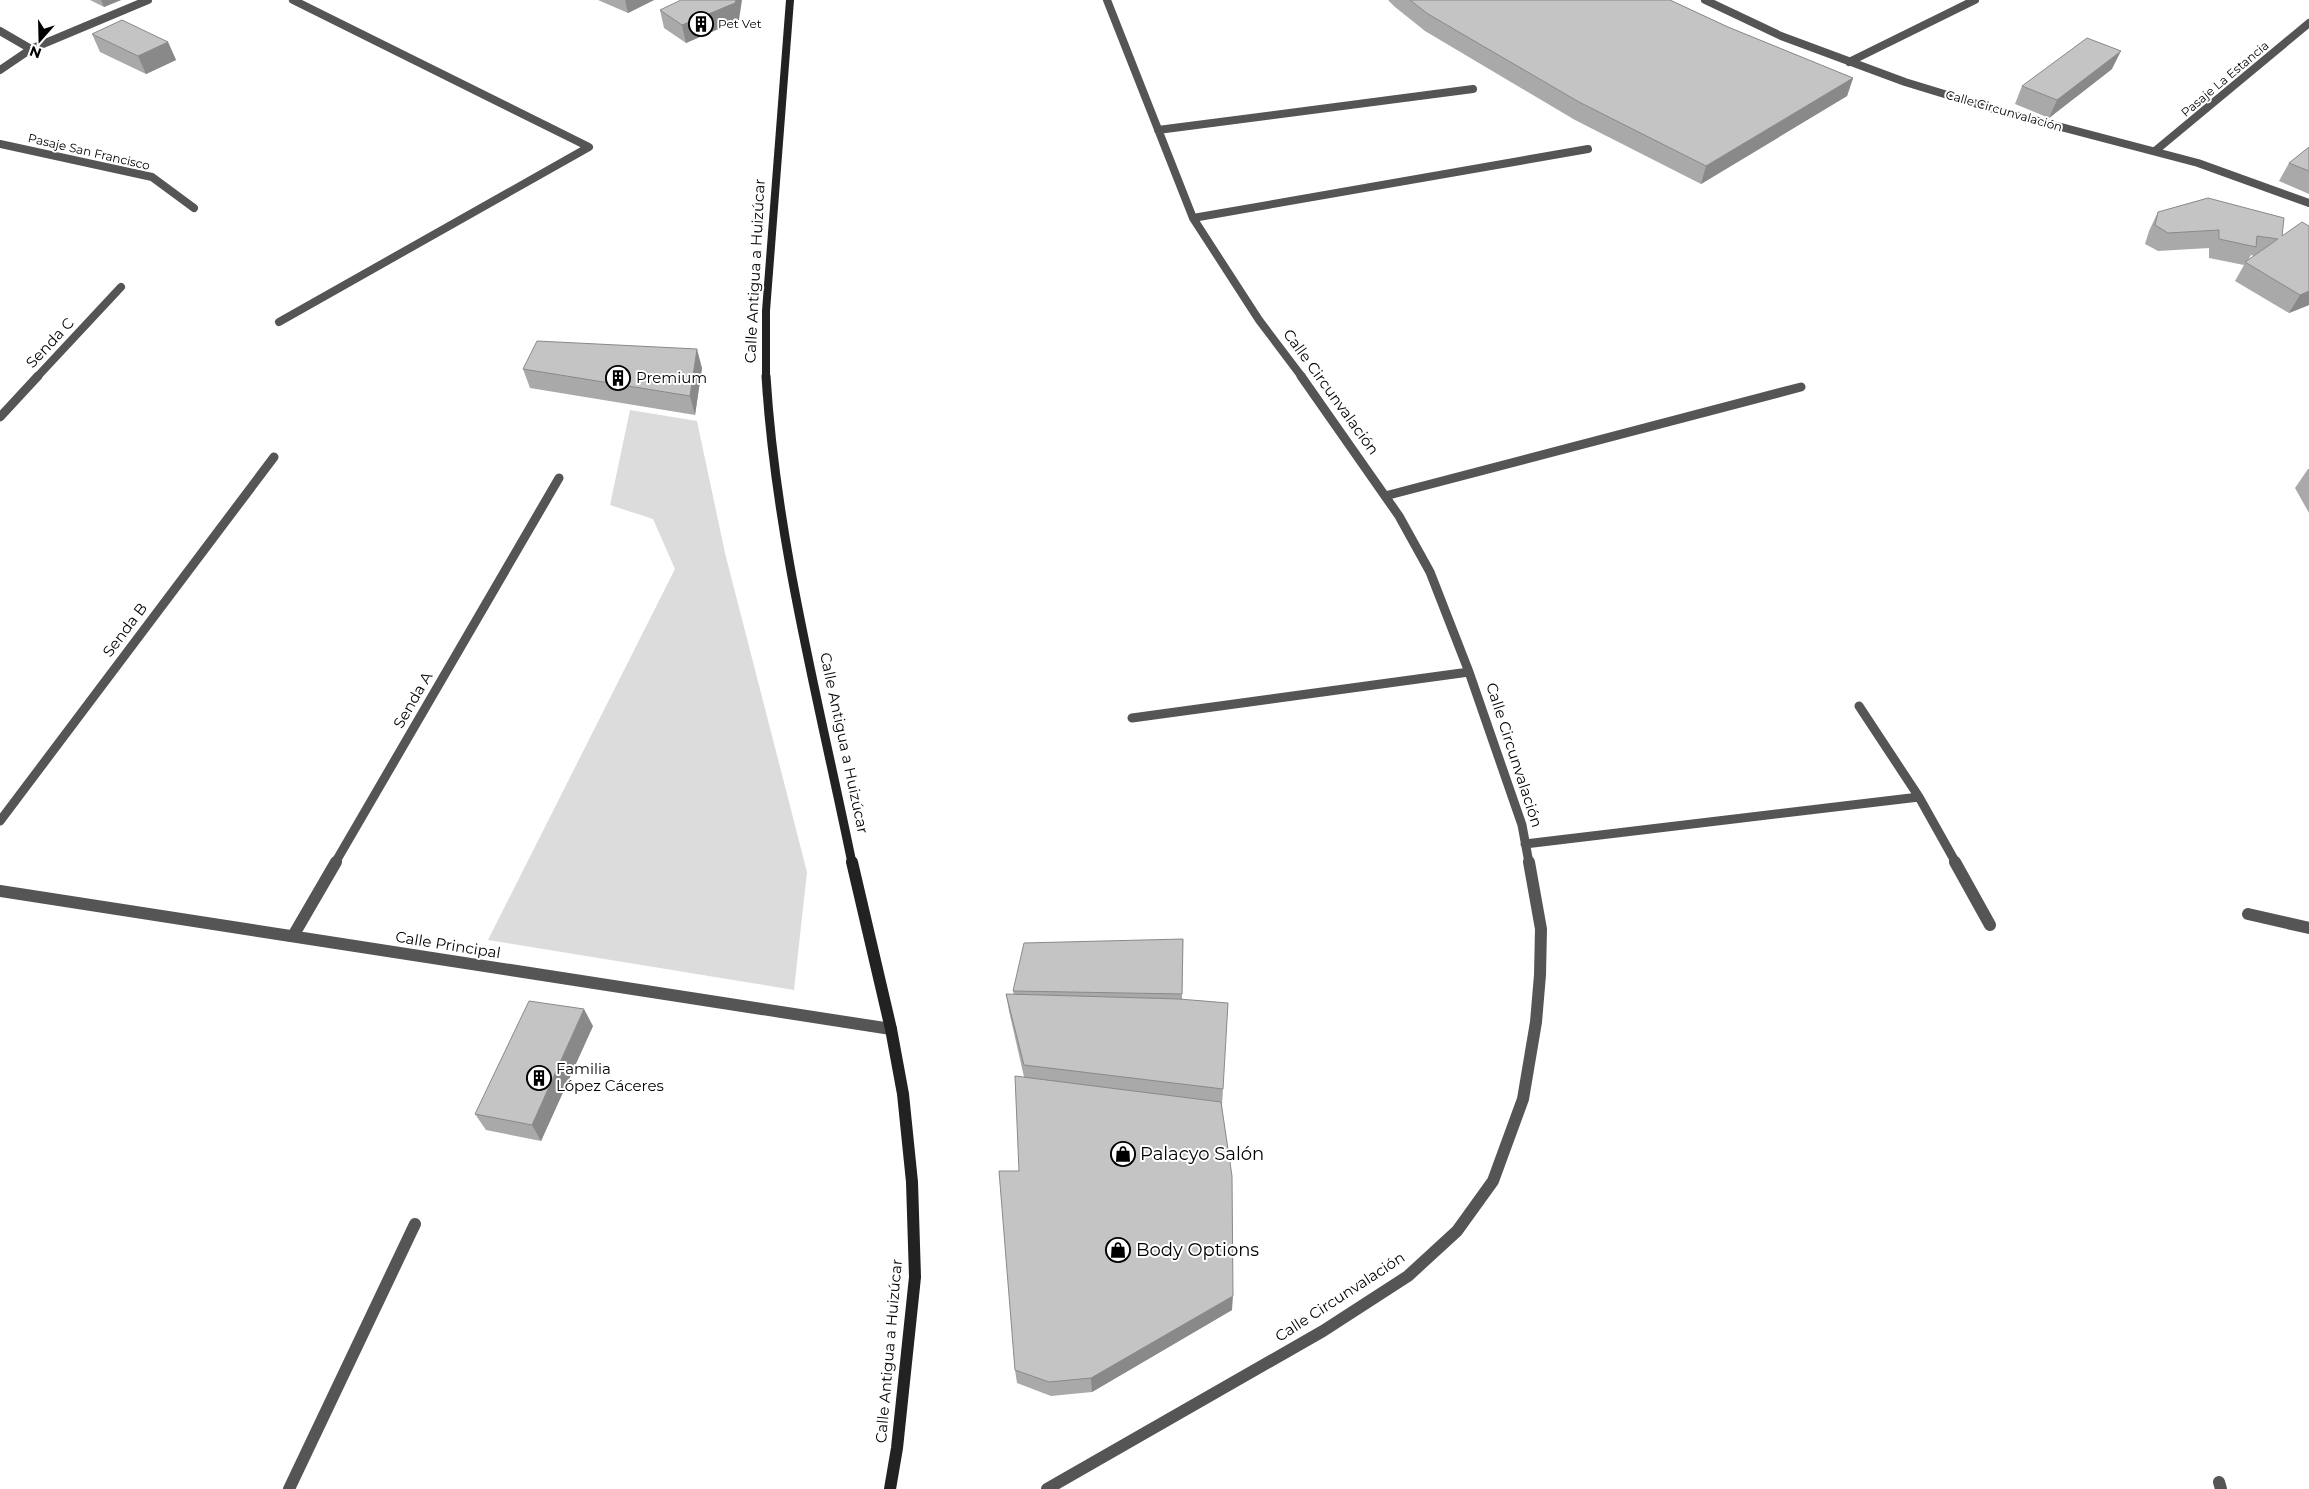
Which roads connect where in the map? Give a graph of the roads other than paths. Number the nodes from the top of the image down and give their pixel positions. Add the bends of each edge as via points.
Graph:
1 (148, 0) edge
2 (293, 0) edge
3 (790, 0) edge
4 (1107, 0) edge
5 (1705, 0) edge
6 (1975, 0) edge
7 (2309, 24) edge
8 (0, 31) edge
9 (31, 48) junction
10 (1849, 62) junction
11 (0, 70) edge
12 (1473, 89) dead end
13 (1158, 130) junction
14 (0, 144) edge
15 (1588, 149) dead end
16 (2155, 151) junction
17 (2309, 203) edge
18 (194, 208) dead end
19 (1192, 218) junction
20 (121, 287) dead end
21 (279, 322) dead end
22 (1801, 386) dead end
23 (0, 417) edge
24 (274, 457) dead end
25 (560, 478) dead end
26 (1385, 496) junction
27 (1469, 672) junction
28 (1859, 706) dead end
29 (1132, 718) dead end
30 (1918, 797) junction
31 (0, 821) edge
32 (1525, 844) junction
33 (0, 892) edge
34 (2248, 914) dead end
35 (1990, 925) dead end
36 (2309, 928) edge
37 (293, 936) junction
38 (892, 1029) junction
39 (416, 1224) dead end
40 (290, 1489) edge
41 (890, 1489) edge
42 (1047, 1489) edge

1 - 9 street
2 - 21 street via 589,147
3 - 38 main road, Calle Antigua a Huizúcar via 766,311 770,439 786,547 863,913
4 - 13 street, Calle Circunvalación
5 - 10 street, Calle Circunvalación via 1781,36
6 - 10 street
7 - 16 street, Pasaje La Estancia
8 - 9 street
9 - 11 street
10 - 16 street, Calle Circunvalación via 2000,111
12 - 13 street
13 - 19 street, Calle Circunvalación
14 - 18 street, Pasaje San Francisco via 152,177
15 - 19 street
16 - 17 street, Calle Circunvalación via 2237,176
19 - 26 street, Calle Circunvalación via 1259,320
20 - 23 street, Senda C
22 - 26 street
24 - 31 street, Senda B
25 - 37 street, Senda A
26 - 27 street, Calle Circunvalación via 1430,572
27 - 29 street
27 - 32 street, Calle Circunvalación via 1522,825
28 - 30 street
30 - 32 street
30 - 35 street
32 - 42 street, Calle Circunvalación via 1541,929 1536,1022 1523,1099 1493,1181 1457,1232 1408,1276 1323,1331
33 - 37 street, Calle Principal
34 - 36 street
37 - 38 street, Calle Principal
38 - 41 main road, Calle Antigua a Huizúcar via 912,1182 915,1277 902,1409
39 - 40 street

